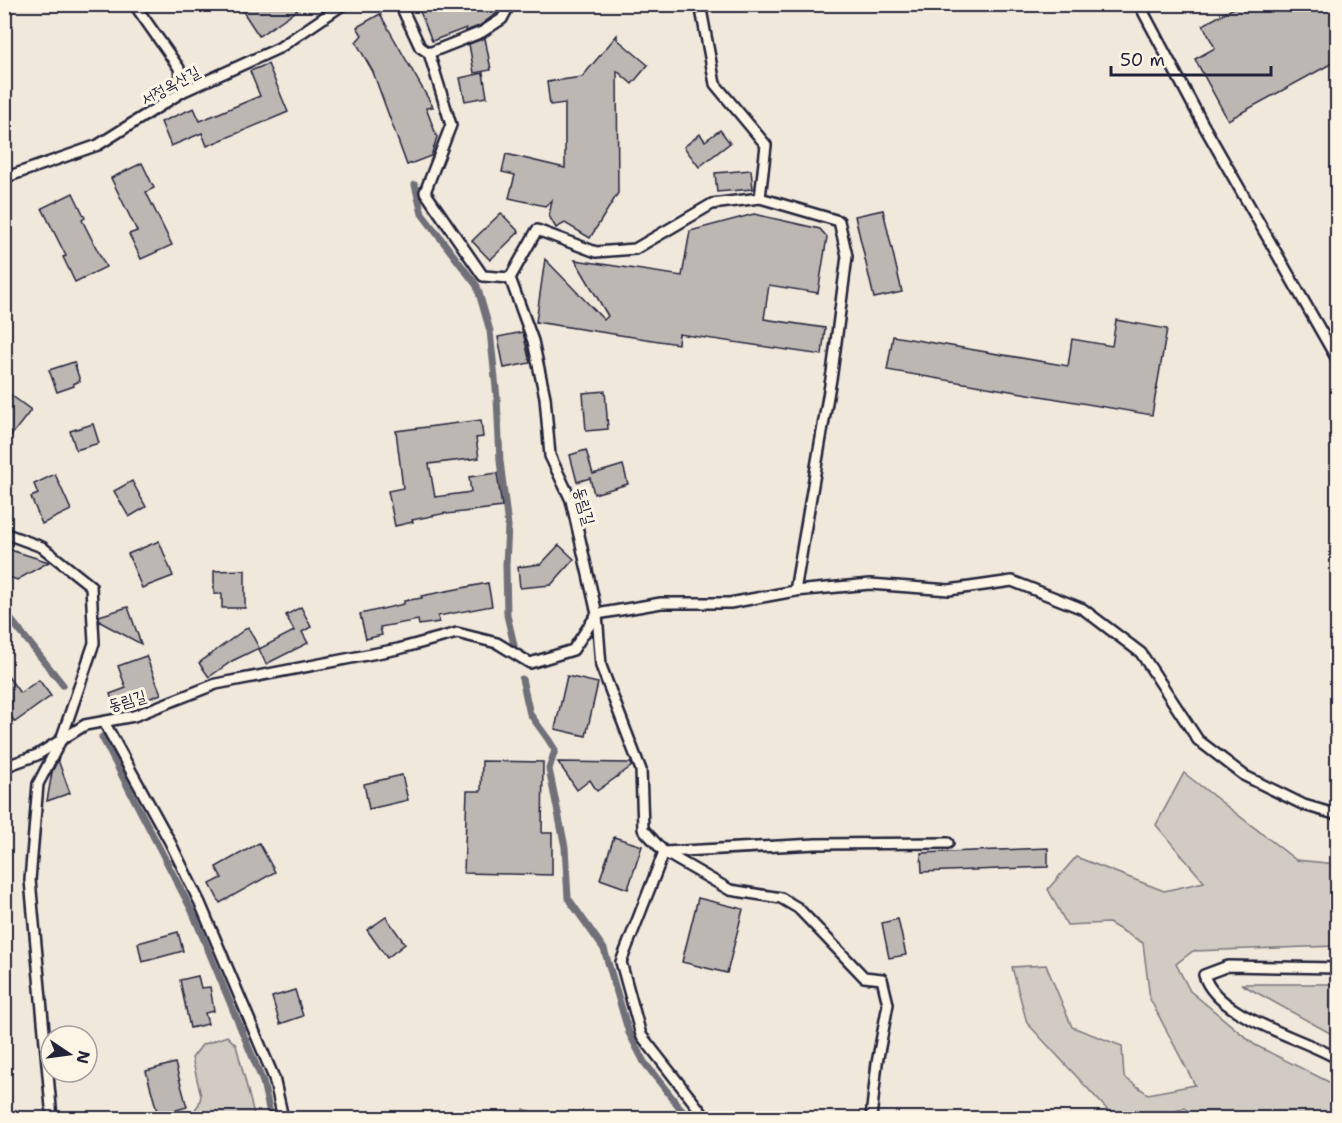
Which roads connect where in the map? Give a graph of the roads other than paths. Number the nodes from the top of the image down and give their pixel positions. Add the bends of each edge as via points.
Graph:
1 (134, 4) edge
2 (344, 4) edge
3 (400, 4) edge
4 (510, 4) edge
5 (700, 4) edge
6 (1139, 4) edge
7 (429, 53) junction
8 (182, 92) junction
9 (4, 178) edge
10 (760, 198) junction
11 (510, 278) junction
12 (1338, 361) edge
13 (4, 533) edge
14 (795, 591) junction
15 (597, 615) junction
16 (104, 722) junction
17 (61, 740) junction
18 (4, 767) edge
19 (1338, 815) edge
20 (948, 843) dead end
21 (664, 852) junction
22 (1338, 968) edge
23 (1338, 1059) edge
24 (52, 1119) edge
25 (283, 1119) edge
26 (706, 1119) edge
27 (871, 1119) edge

1 - 8 lane via 179,68
2 - 8 lane, 서정옥산길 via 279,48
3 - 7 lane via 420,46
4 - 7 lane via 502,20
5 - 10 lane via 715,84 766,145
6 - 12 lane
7 - 11 lane via 451,125 425,192 483,276
8 - 9 lane, 서정옥산길 via 98,145
10 - 11 lane via 711,204 635,249 596,252 537,230
10 - 14 lane via 839,221 847,256 832,373
11 - 15 lane, 동림길 via 533,341 545,397 550,456 571,500
13 - 17 lane via 42,546 92,586 94,643
14 - 15 lane via 730,603 661,603
14 - 19 lane via 870,584 948,590 1012,581 1083,609 1141,652 1198,740 1245,776 1304,805
15 - 16 lane, 동림길 via 573,650 530,663 498,643 457,633 398,649 216,684 134,716
15 - 21 lane via 601,666 641,770 643,829
16 - 17 lane, 동림길 via 84,725
16 - 25 lane via 200,903 274,1078
17 - 18 lane, 동림길 via 37,755
17 - 24 lane via 38,784 30,880
20 - 21 lane via 816,843
21 - 26 lane via 621,962 642,1035
21 - 27 lane via 730,890 781,898 798,908 864,977 882,979 888,1004
22 - 23 lane via 1228,966 1203,975 1207,987 1242,1015

